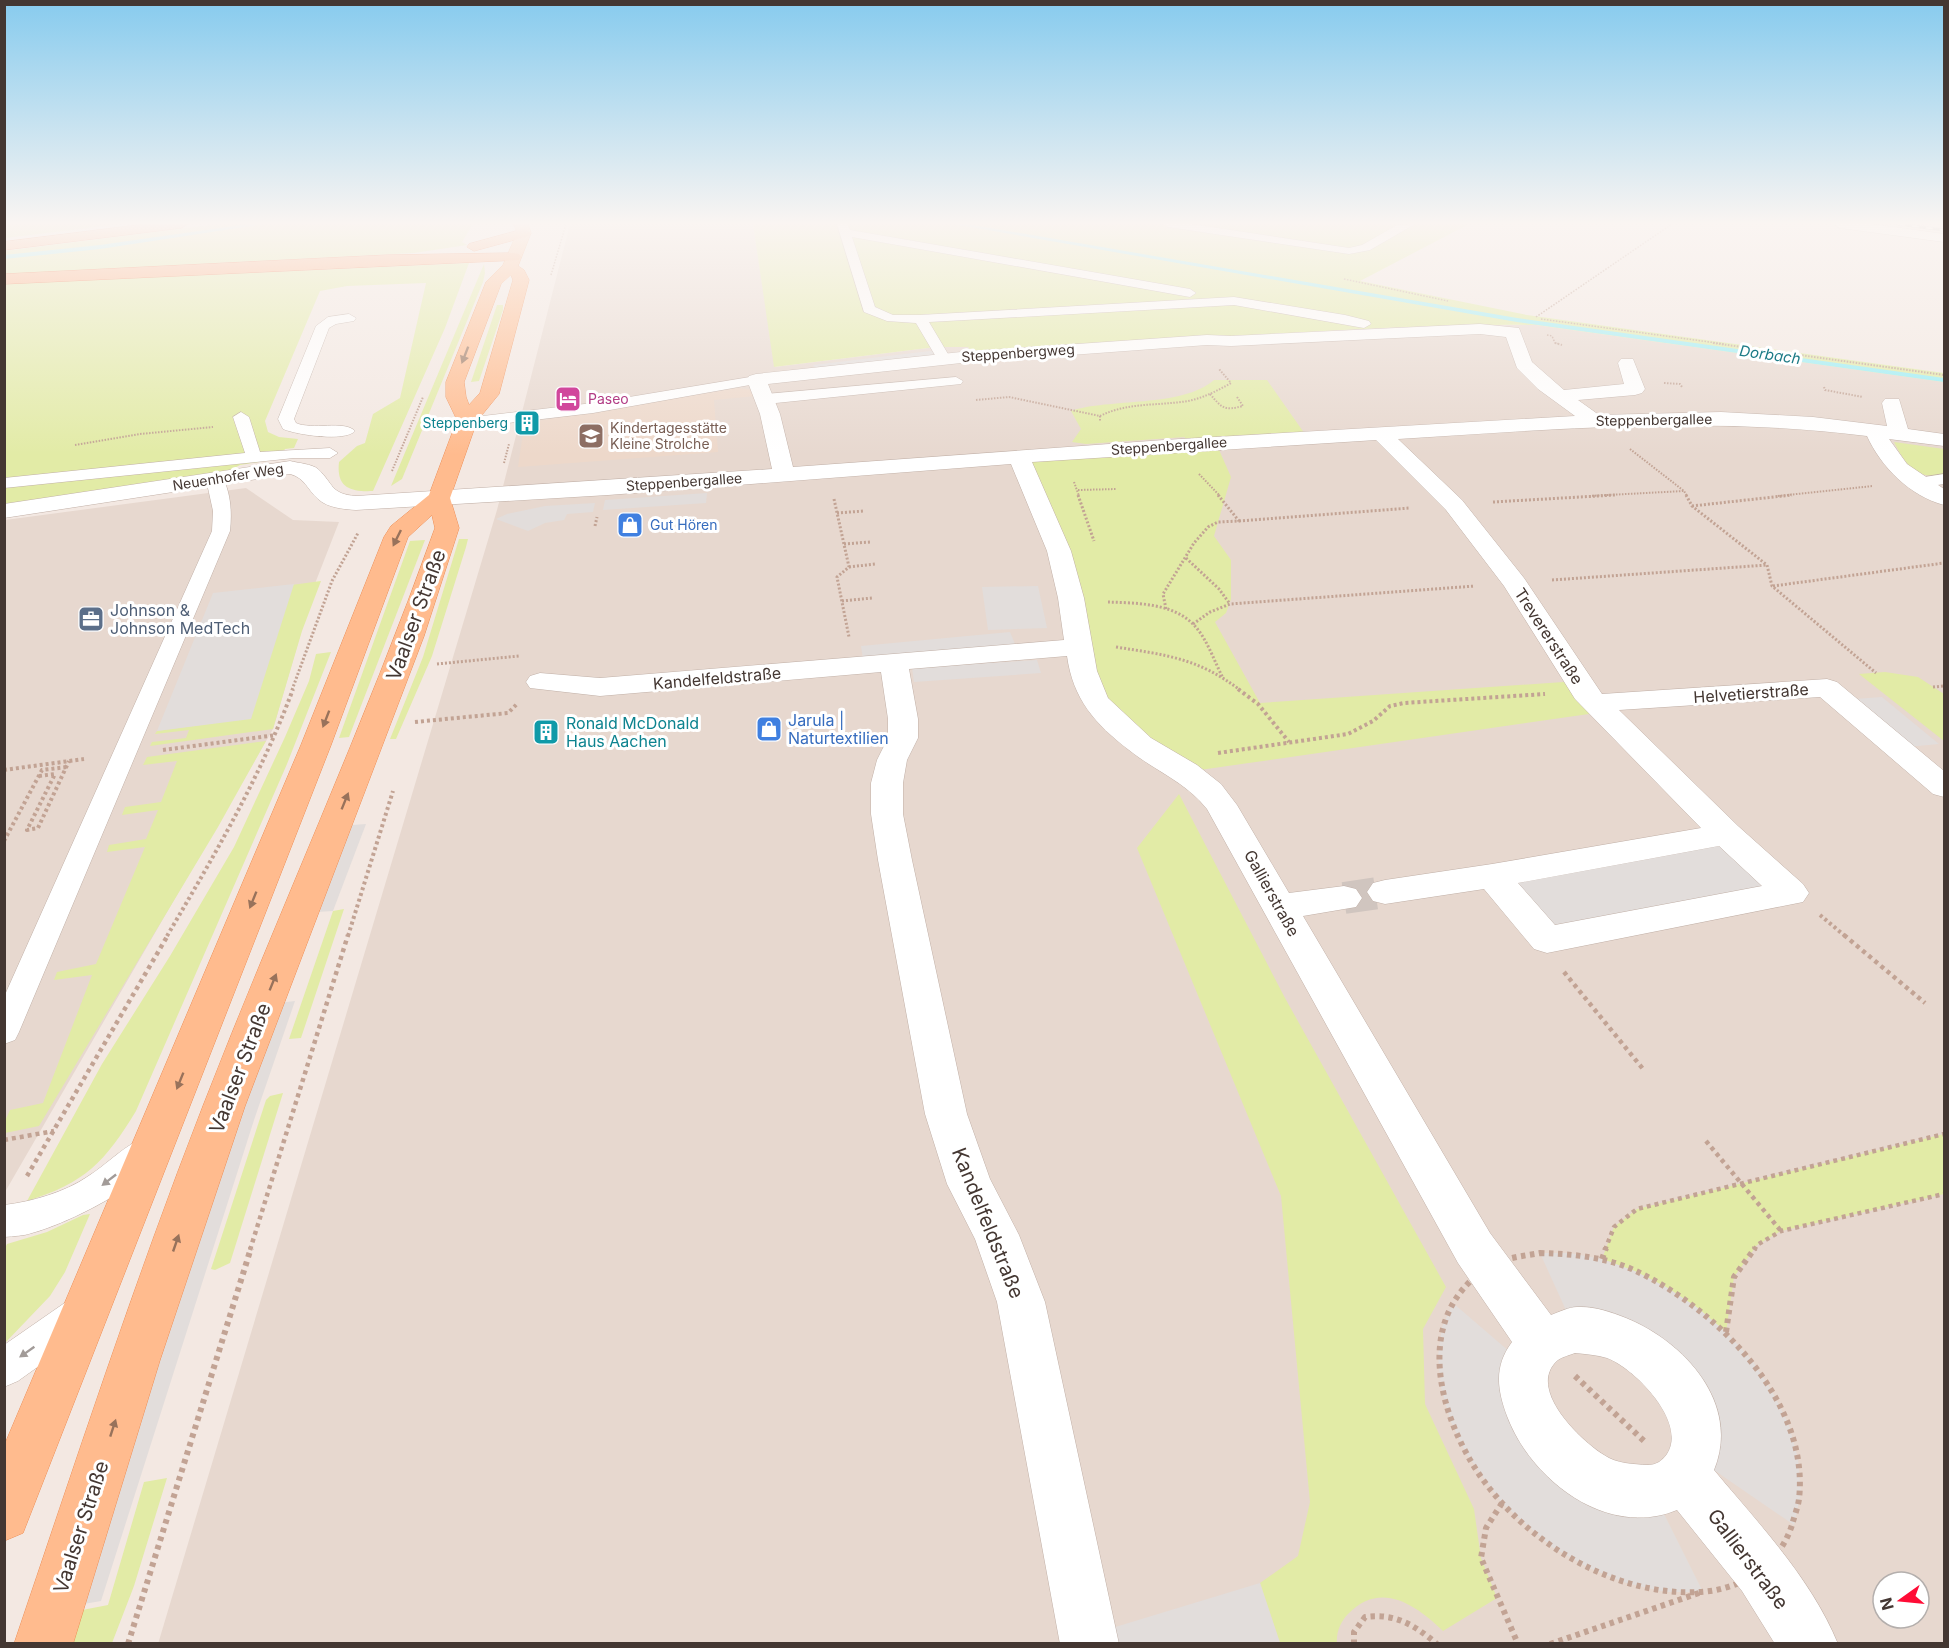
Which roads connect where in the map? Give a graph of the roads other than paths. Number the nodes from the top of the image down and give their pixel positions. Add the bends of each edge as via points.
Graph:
1 (487, 301) edge
2 (515, 301) edge
3 (866, 301) edge
4 (1234, 301) joint
5 (350, 318) dead end
6 (920, 319) junction
7 (1364, 324) dead end
8 (944, 359) junction
9 (1627, 363) dead end
10 (756, 380) junction
11 (956, 381) dead end
12 (1560, 396) junction
13 (766, 399) junction
14 (1892, 403) dead end
15 (242, 421) road end
16 (1594, 421) junction
17 (466, 422) junction
18 (1874, 430) junction
19 (1380, 432) junction
20 (1899, 434) junction
21 (1944, 440) edge
22 (330, 453) junction
23 (254, 457) junction
24 (1019, 458) junction
25 (309, 472) junction
26 (784, 474) junction
27 (215, 478) junction
28 (1944, 479) edge
29 (1917, 482) junction
30 (4, 483) edge
31 (439, 498) junction
32 (1944, 498) edge
33 (4, 511) edge
34 (1078, 647) junction
35 (874, 665) junction
36 (540, 682) road end
37 (1590, 698) junction
38 (1944, 787) edge
39 (1726, 834) junction
40 (1492, 876) junction
41 (1385, 892) tunnel mouth
42 (1344, 898) tunnel mouth
43 (1279, 907) junction
44 (4, 1032) edge
45 (155, 1144) junction
46 (4, 1221) edge
47 (84, 1312) junction
48 (1541, 1342) junction
49 (4, 1368) edge
50 (1665, 1460) junction
51 (4, 1514) edge
52 (43, 1644) edge
53 (1090, 1644) edge
54 (1809, 1644) edge

1 -> 17 main road via 455,382 456,397
2 - 17 main road via 489,394
3 - 6 lane via 869,309 880,317 897,321
4 - 6 lane
4 - 7 lane
5 - 22 lane via 323,326 286,419 289,426 301,431 348,426
6 - 8 lane
8 - 10 street, Steppenbergweg
8 - 12 street, Steppenbergweg via 1208,340 1525,324 1523,364
9 - 12 street via 1635,389
10 - 13 street
10 - 17 lane via 593,408
11 - 13 lane
12 - 16 street
13 - 26 street
14 - 20 street
15 - 23 lane
16 - 18 street, Steppenbergallee via 1721,418
16 - 19 street, Steppenbergallee
17 - 31 main road
18 - 20 street, Steppenbergallee
18 - 29 street via 1888,456
19 - 24 street, Steppenbergallee
19 - 37 street, Trevererstraße via 1454,505 1515,583
20 - 21 street, Steppenbergallee
22 - 23 lane
22 - 25 lane
23 - 30 lane
24 - 26 street, Steppenbergallee
24 - 34 street, Gallierstraße via 1059,551
25 - 27 street, Neuenhofer Weg via 274,467
25 - 31 street via 321,492 339,502
26 - 31 street, Steppenbergallee
27 - 33 street, Neuenhofer Weg
27 - 44 lane via 223,510 221,531
28 - 29 lane
29 - 32 street
31 -> 45 main road via 396,537
52 -> 31 main road, Vaalser Straße via 135,1360 224,1106 410,636 447,528
34 - 35 street, Kandelfeldstraße
34 - 43 street, Gallierstraße via 1087,687 1095,702 1140,744 1210,791 1233,823
35 - 36 street, Kandelfeldstraße via 600,687
35 - 53 street, Kandelfeldstraße via 903,718 903,738 889,771 887,804 946,1114 969,1184 996,1235 1021,1302
37 - 38 street, Helvetierstraße via 1827,688
37 - 39 street, Trevererstraße
39 - 40 street
39 - 40 street, Trevererstraße via 1791,893 1547,940
40 - 41 street
42 - 43 street
43 - 48 street, Gallierstraße via 1474,1248
45 -> 46 lane via 98,1189 31,1218
45 - 47 main road
47 -> 49 lane
47 - 51 main road
48 - 50 street via 1556,1333 1575,1330 1604,1333 1635,1347 1663,1370 1687,1401 1697,1432 1695,1457
48 - 50 street via 1525,1365 1525,1396 1538,1430 1565,1461 1600,1484 1637,1493 1671,1487
50 - 54 street, Gallierstraße via 1762,1571

